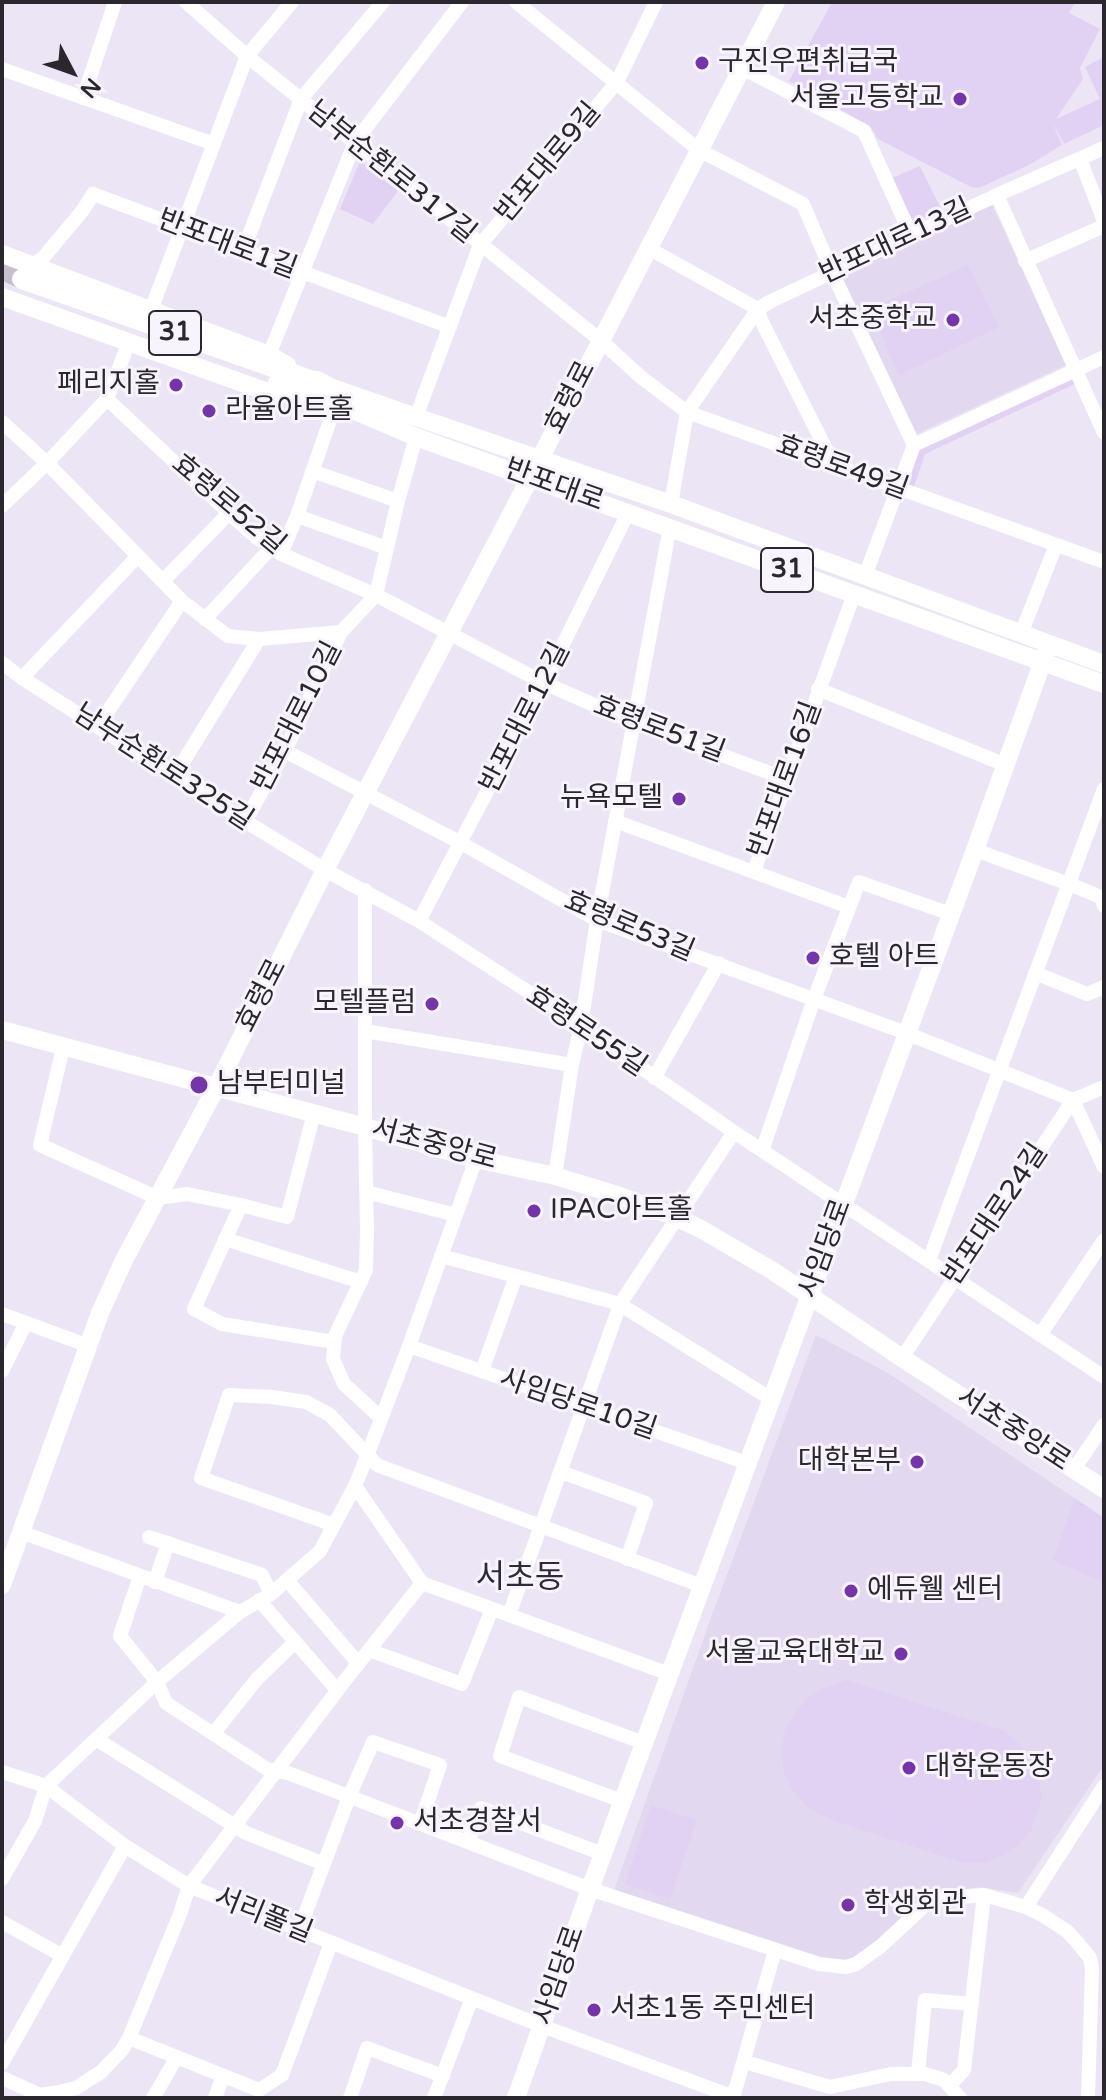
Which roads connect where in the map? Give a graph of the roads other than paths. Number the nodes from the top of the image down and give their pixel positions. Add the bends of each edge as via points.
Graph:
1 (115, 2) edge
2 (186, 2) edge
3 (292, 2) edge
4 (383, 2) edge
5 (462, 2) edge
6 (656, 2) edge
7 (776, 2) edge
8 (526, 5) edge
9 (247, 56) junction
10 (742, 68) junction
11 (2, 69) edge
12 (617, 82) junction
13 (83, 98) junction
14 (301, 99) junction
15 (355, 142) junction
16 (214, 144) junction
17 (1104, 148) edge
18 (699, 150) junction
19 (1080, 159) junction
20 (997, 195) junction
21 (1104, 224) edge
22 (182, 229) junction
23 (911, 235) junction
24 (480, 245) junction
25 (2, 247) edge
26 (648, 248) junction
27 (243, 251) junction
28 (2, 254) edge
29 (1025, 261) junction
30 (832, 272) junction
31 (303, 273) junction
32 (14, 290) edge
33 (758, 309) junction
34 (151, 310) junction
35 (450, 327) junction
36 (600, 340) junction
37 (129, 342) junction
38 (269, 355) junction
39 (1104, 357) edge
40 (1074, 370) junction
41 (326, 395) junction
42 (107, 399) junction
43 (687, 412) junction
44 (416, 417) junction
45 (2, 422) edge
46 (1104, 433) edge
47 (416, 437) junction
48 (914, 445) junction
49 (539, 460) junction
50 (47, 463) junction
51 (834, 465) junction
52 (312, 471) junction
53 (530, 478) junction
54 (899, 489) junction
55 (398, 501) junction
56 (671, 504) junction
57 (2, 506) edge
58 (229, 513) junction
59 (628, 513) junction
60 (297, 516) junction
61 (670, 527) junction
62 (1056, 545) junction
63 (387, 548) junction
64 (276, 551) junction
65 (137, 557) junction
66 (1104, 562) edge
67 (865, 576) junction
68 (163, 581) junction
69 (854, 594) junction
70 (376, 595) junction
71 (182, 601) junction
72 (205, 619) junction
73 (341, 632) junction
74 (448, 633) junction
75 (1021, 634) junction
76 (259, 639) junction
77 (1049, 644) junction
78 (2, 663) edge
79 (1043, 663) junction
80 (1104, 664) edge
81 (22, 678) junction
82 (544, 683) junction
83 (1104, 684) edge
84 (818, 689) junction
85 (633, 722) junction
86 (98, 726) junction
87 (285, 751) junction
88 (1006, 765) junction
89 (175, 775) junction
90 (786, 779) junction
91 (1104, 792) edge
92 (365, 793) junction
93 (245, 821) junction
94 (615, 821) junction
95 (461, 843) junction
96 (975, 850) junction
97 (325, 870) junction
98 (754, 871) junction
99 (1069, 884) junction
100 (365, 890) junction
101 (1104, 906) edge
102 (849, 907) junction
103 (951, 914) junction
104 (597, 920) junction
105 (419, 921) junction
106 (719, 963) junction
107 (1035, 973) junction
108 (1104, 987) edge
109 (814, 999) junction
110 (581, 1026) junction
111 (2, 1030) edge
112 (365, 1031) junction
113 (906, 1033) junction
114 (63, 1048) junction
115 (572, 1065) junction
116 (999, 1070) junction
117 (654, 1078) junction
118 (1104, 1087) edge
119 (216, 1088) junction
120 (1073, 1100) junction
121 (314, 1113) junction
122 (365, 1127) junction
123 (734, 1132) junction
124 (762, 1151) junction
125 (476, 1159) junction
126 (1104, 1167) edge
127 (555, 1176) junction
128 (366, 1192) junction
129 (158, 1198) junction
130 (843, 1204) junction
131 (241, 1205) junction
132 (456, 1215) junction
133 (678, 1218) junction
134 (225, 1239) junction
135 (1104, 1240) edge
136 (441, 1256) junction
137 (929, 1260) junction
138 (516, 1276) junction
139 (954, 1278) junction
140 (361, 1282) junction
141 (809, 1297) junction
142 (621, 1306) junction
143 (2, 1314) edge
144 (26, 1323) junction
145 (1040, 1335) junction
146 (334, 1342) junction
147 (89, 1346) junction
148 (409, 1346) junction
149 (902, 1358) junction
150 (2, 1371) edge
151 (482, 1371) junction
152 (1104, 1377) edge
153 (771, 1399) junction
154 (584, 1406) junction
155 (381, 1418) junction
156 (1104, 1425) edge
157 (367, 1456) junction
158 (747, 1463) junction
159 (1074, 1469) junction
160 (561, 1472) junction
161 (355, 1486) junction
162 (1104, 1489) edge
163 (334, 1525) junction
164 (541, 1527) junction
165 (21, 1532) junction
166 (149, 1537) dead end
167 (168, 1543) junction
168 (627, 1559) junction
169 (147, 1579) junction
170 (287, 1580) junction
171 (422, 1583) junction
172 (2, 1585) edge
173 (702, 1586) junction
174 (265, 1597) junction
175 (492, 1609) junction
176 (240, 1612) junction
177 (509, 1615) junction
178 (295, 1642) junction
179 (369, 1650) junction
180 (358, 1663) junction
181 (669, 1674) junction
182 (157, 1682) junction
183 (337, 1690) junction
184 (213, 1734) junction
185 (96, 1739) junction
186 (644, 1743) junction
187 (276, 1771) junction
188 (2, 1772) edge
189 (46, 1786) junction
190 (1104, 1786) edge
191 (349, 1797) junction
192 (622, 1801) junction
193 (420, 1824) junction
194 (235, 1826) junction
195 (468, 1842) junction
196 (125, 1846) junction
197 (603, 1854) junction
198 (324, 1864) junction
199 (2, 1879) edge
200 (189, 1886) junction
201 (590, 1889) junction
202 (984, 1895) junction
203 (1026, 1907) junction
204 (2, 1922) edge
205 (299, 1930) junction
206 (331, 1943) junction
207 (775, 1950) junction
208 (63, 1956) junction
209 (1097, 1958) edge
210 (472, 1998) junction
211 (972, 2004) junction
212 (542, 2026) junction
213 (129, 2038) junction
214 (177, 2057) junction
215 (745, 2062) junction
216 (2, 2063) edge
217 (918, 2073) junction
218 (223, 2076) junction
219 (443, 2076) junction
220 (2, 2078) edge
221 (950, 2085) junction
222 (828, 2093) edge
223 (260, 2094) edge
224 (53, 2096) edge
225 (733, 2097) edge
226 (153, 2098) edge
227 (215, 2098) edge
228 (350, 2098) edge
229 (434, 2098) edge
230 (516, 2098) edge
231 (960, 2098) edge
232 (1088, 2098) edge

1 - 13 street
2 - 9 street, 남부순환로317길
3 - 9 street
4 - 14 street
5 - 15 street
6 - 12 street, 반포대로9길
7 - 10 main road, 효령로
8 - 12 street
9 - 14 street, 남부순환로317길
9 - 16 street
10 - 18 main road, 효령로
10 - 23 street via 864,131
11 - 13 street
12 - 18 street
12 - 24 street, 반포대로9길
13 - 16 street
14 - 15 street, 남부순환로317길
14 - 27 street
15 - 24 street, 남부순환로317길
15 - 31 street
16 - 22 street
17 - 19 street, 반포대로13길
18 - 26 main road, 효령로
18 - 30 street via 803,204
19 - 20 street, 반포대로13길
19 - 21 street
20 - 23 street, 반포대로13길
20 - 29 street
21 - 29 street
22 - 27 street, 반포대로1길
22 - 32 street, 반포대로1길 via 93,194
22 - 34 street
23 - 30 street, 반포대로13길
24 - 35 street, 반포대로9길
24 - 36 street, 남부순환로317길
25 - 32 main road
26 - 33 street
26 - 36 main road, 효령로
27 - 31 street, 반포대로1길
28 - 32 main road, 반포대로
29 - 40 street
30 - 33 street, 반포대로13길
30 - 48 street
31 - 35 street, 반포대로1길
31 - 38 street
32 - 34 main road, 반포대로
32 - 37 main road, 반포대로
32 - 41 highway, 31
33 - 43 street, 반포대로13길
33 - 51 street
34 - 38 main road, 반포대로
35 - 44 street, 반포대로9길
36 - 43 street, 효령로49길
36 - 49 main road, 효령로
37 - 41 main road, 반포대로 via 265,391
37 - 42 street
38 - 41 main road, 반포대로
39 - 40 street
40 - 46 street
40 - 48 street
41 - 44 main road, 반포대로
41 - 47 main road, 반포대로 / 31
41 - 52 street
42 - 50 street
42 - 58 street, 효령로52길
43 - 51 street, 효령로49길
43 - 56 street, 반포대로13길
44 - 49 main road, 반포대로
45 - 50 street
47 - 53 main road, 반포대로 / 31
47 - 55 street
48 - 54 street
49 - 53 main road, 효령로
49 - 56 main road, 반포대로 / 31
50 - 57 street
50 - 65 street
51 - 54 street, 효령로49길
52 - 55 street
52 - 60 street
53 - 59 main road, 반포대로 / 31
53 - 74 main road, 효령로
54 - 62 street, 효령로49길
54 - 67 street
55 - 63 street
56 - 67 main road, 반포대로 / 31
58 - 64 street, 효령로52길
58 - 68 street
59 - 61 main road, 반포대로 / 31
59 - 82 street, 반포대로12길
60 - 63 street
60 - 64 street
61 - 69 main road, 반포대로 / 31
61 - 85 street
62 - 66 street, 효령로49길
62 - 75 street
63 - 70 street
64 - 70 street, 효령로52길
64 - 72 street
65 - 68 street
65 - 81 street
67 - 75 main road, 반포대로 / 31
68 - 71 street
69 - 79 main road, 반포대로 / 31
69 - 84 street, 반포대로16길
70 - 73 street, 반포대로10길
70 - 74 street, 효령로52길
71 - 72 street
71 - 86 street
72 - 76 street via 228,636
73 - 76 street
73 - 87 street, 반포대로10길
74 - 82 street, 효령로51길
74 - 92 main road, 효령로
75 - 77 main road, 반포대로 / 31
76 - 89 street
77 - 79 main road, 사임당로
77 - 80 main road, 반포대로 / 31
78 - 81 street, 남부순환로325길
79 - 83 main road, 반포대로 / 31
79 - 88 main road, 사임당로
81 - 86 street, 남부순환로325길
82 - 85 street, 효령로51길
82 - 95 street, 반포대로12길
84 - 88 street
84 - 90 street, 반포대로16길
85 - 90 street, 효령로51길
85 - 94 street
86 - 89 street, 남부순환로325길
87 - 92 street
87 - 93 street, 반포대로10길
88 - 96 main road, 사임당로
89 - 93 street, 남부순환로325길
90 - 98 street, 반포대로16길
91 - 99 street
92 - 95 street, 효령로53길
92 - 97 main road, 효령로
93 - 97 street, 남부순환로325길
94 - 98 street
94 - 104 street
95 - 104 street, 효령로53길
95 - 105 street, 반포대로12길
96 - 99 street
96 - 103 main road, 사임당로
97 - 100 street, 효령로55길
97 - 119 main road, 효령로
98 - 102 street, 반포대로16길
99 - 101 street via 1101,897
99 - 107 street
100 - 105 street, 효령로55길
100 - 112 street
102 - 103 street via 859,882
102 - 109 street
103 - 113 main road, 사임당로
104 - 106 street, 효령로53길
104 - 110 street
105 - 110 street, 효령로55길
106 - 109 street, 효령로53길
106 - 117 street
107 - 108 street via 1087,994
107 - 116 street
109 - 113 street, 효령로53길
109 - 124 street
110 - 115 street
110 - 117 street, 효령로55길
111 - 114 main road, 서초중앙로
112 - 115 street
112 - 122 street
113 - 116 street, 효령로53길
113 - 130 main road, 사임당로
114 - 119 main road, 서초중앙로
114 - 129 street via 40,1145
115 - 127 street
116 - 120 street, 효령로53길
116 - 137 street
117 - 123 street, 효령로55길
118 - 120 street
119 - 121 main road, 서초중앙로
119 - 129 main road, 효령로
120 - 126 street
120 - 139 street, 반포대로24길
121 - 122 main road, 서초중앙로
121 - 131 street via 287,1217
122 - 125 main road, 서초중앙로
122 - 128 street
123 - 124 street, 효령로55길
123 - 133 street
124 - 130 street, 효령로55길
125 - 127 main road, 서초중앙로
125 - 132 street
127 - 133 main road, 서초중앙로
128 - 132 street
128 - 140 street via 366,1270
129 - 131 street via 187,1194
129 - 147 main road, 효령로 via 124,1260
130 - 137 street, 효령로55길
130 - 141 main road, 사임당로
131 - 134 street
132 - 136 street
133 - 141 main road, 서초중앙로
133 - 142 street
134 - 140 street
134 - 146 street via 194,1309 222,1324
135 - 145 street
136 - 138 street
136 - 148 street
137 - 139 street, 효령로55길
138 - 142 street
138 - 151 street
139 - 145 street, 효령로55길
139 - 149 street, 반포대로24길
140 - 146 street
141 - 149 main road, 서초중앙로
141 - 153 main road, 사임당로
142 - 153 street
142 - 154 street
143 - 144 street
144 - 147 street
144 - 150 street
145 - 152 street, 효령로55길
146 - 155 street via 333,1359 344,1384
147 - 165 main road, 효령로
148 - 151 street, 사임당로10길
148 - 155 street
149 - 159 main road, 서초중앙로
151 - 154 street, 사임당로10길
153 - 158 main road, 사임당로
154 - 158 street, 사임당로10길
154 - 160 street
155 - 157 street
156 - 159 street
157 - 161 street
157 - 163 street via 330,1415 306,1402 229,1395 201,1478
157 - 164 street via 377,1465
158 - 173 main road, 사임당로
159 - 162 main road, 서초중앙로
160 - 164 street
160 - 168 street via 646,1503
161 - 163 street
161 - 171 street
163 - 170 street via 320,1551
164 - 168 street
164 - 177 street
165 - 169 street
165 - 172 main road, 효령로
166 - 167 street
167 - 169 street
167 - 174 street via 262,1575
168 - 173 street
169 - 176 street
169 - 182 street via 120,1636
170 - 174 street
170 - 180 street
171 - 175 street
171 - 179 street
173 - 181 main road, 사임당로
174 - 176 street
174 - 178 street
175 - 177 street
175 - 179 street via 462,1684
176 - 182 street
177 - 181 street
178 - 183 street
178 - 184 street
179 - 180 street
180 - 183 street
181 - 186 main road, 사임당로
182 - 184 street via 166,1703
182 - 185 street
183 - 187 street
184 - 187 street
185 - 189 street
185 - 194 street
186 - 192 main road, 사임당로
186 - 192 street via 519,1697 500,1756
187 - 191 street
187 - 194 street
188 - 189 street, 서리풀길
189 - 196 street, 서리풀길
189 - 199 street via 35,1821
190 - 203 street
191 - 193 street
191 - 193 street via 373,1742 440,1765
191 - 198 street
192 - 197 main road, 사임당로
193 - 195 street
194 - 198 street
194 - 200 street
195 - 197 street via 481,1808
195 - 201 street
196 - 200 street, 서리풀길
196 - 208 street
197 - 201 main road, 사임당로
198 - 205 street
200 - 205 street, 서리풀길
200 - 213 street
201 - 207 street
201 - 212 main road, 사임당로
202 - 203 street
202 - 207 street via 928,1903 852,1966 819,1964
202 - 211 street
203 - 209 street via 1068,1932
204 - 208 street
205 - 206 street, 서리풀길
206 - 210 street, 서리풀길
206 - 223 street via 282,2075
207 - 215 street
208 - 216 street
209 - 232 street via 1092,1968
210 - 212 street, 서리풀길
210 - 219 street
211 - 217 street via 925,2000
211 - 221 street via 964,2070
212 - 225 street, 서리풀길
212 - 230 main road, 사임당로
213 - 214 street
213 - 224 street via 101,2072
214 - 218 street
214 - 226 street
215 - 222 street
215 - 225 street
217 - 221 street
217 - 222 street via 891,2074
218 - 223 street
218 - 227 street
219 - 228 street via 367,2048
219 - 229 street
220 - 224 street
221 - 231 street

